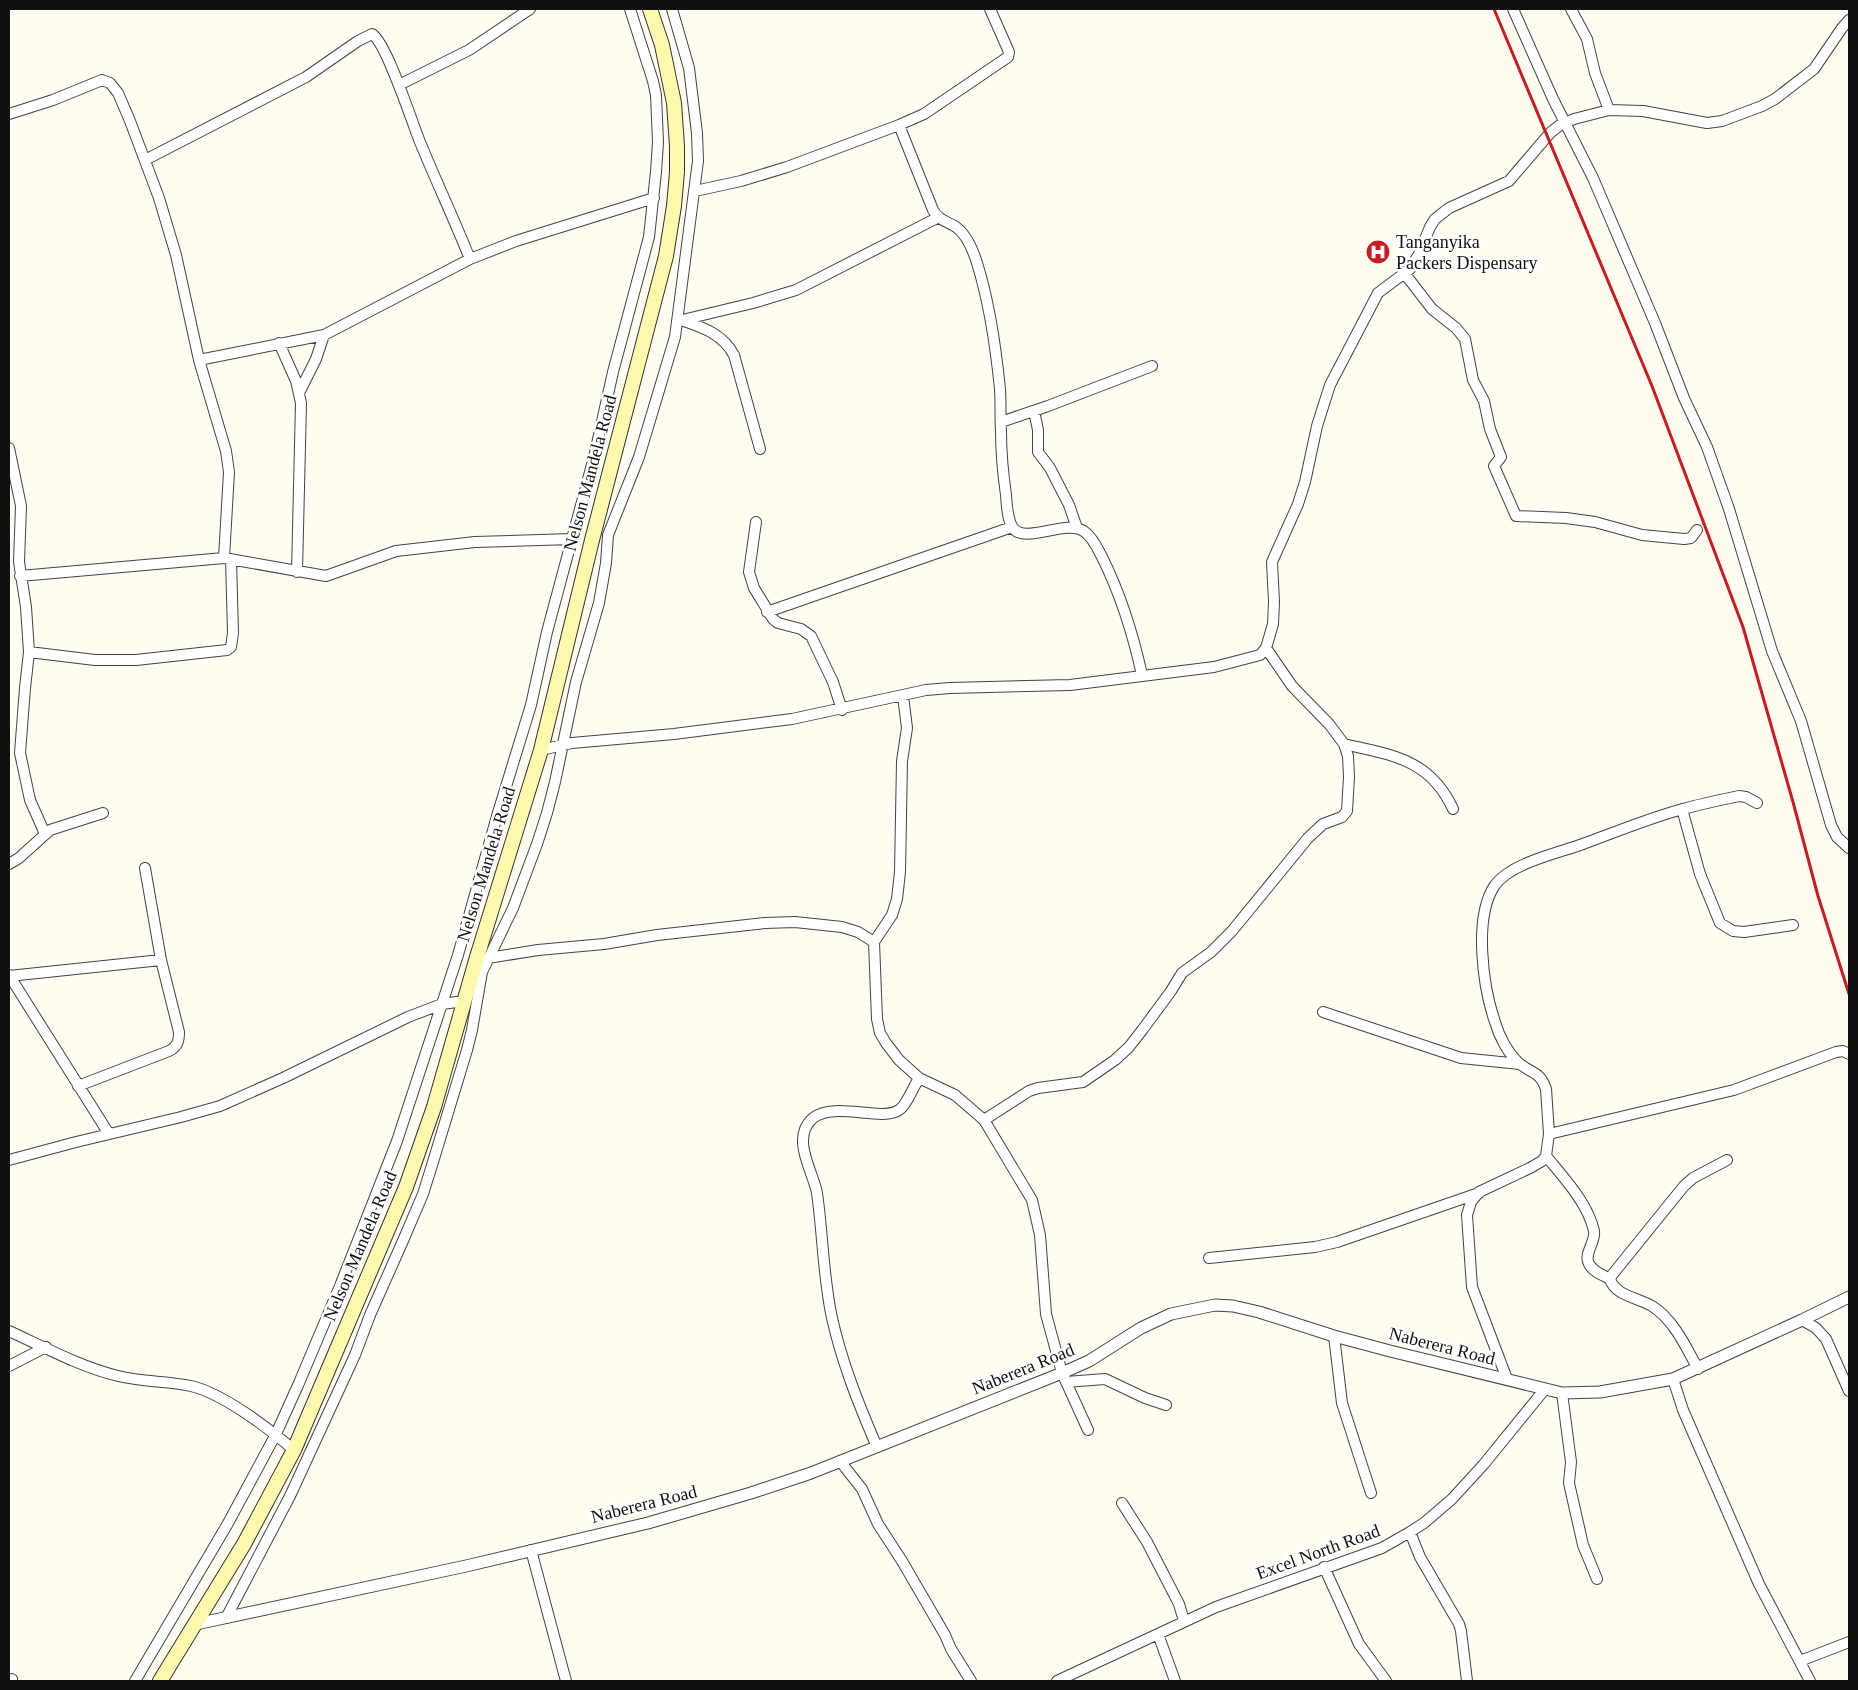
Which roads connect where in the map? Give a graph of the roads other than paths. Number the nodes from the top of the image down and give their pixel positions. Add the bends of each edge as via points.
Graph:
1 (530, 9) edge
2 (630, 9) edge
3 (650, 9) edge
4 (672, 9) edge
5 (990, 9) edge
6 (1513, 9) edge
7 (1571, 9) edge
8 (1849, 20) edge
9 (399, 85) junction
10 (1609, 110) junction
11 (9, 114) edge
12 (1566, 122) junction
13 (899, 125) junction
14 (145, 160) junction
15 (695, 191) junction
16 (654, 198) junction
17 (937, 218) junction
18 (470, 259) junction
19 (1405, 274) junction
20 (681, 321) junction
21 (324, 335) junction
22 (279, 343) junction
23 (199, 360) junction
24 (1152, 366) dead end
25 (300, 391) junction
26 (1034, 411) junction
27 (1000, 422) junction
28 (9, 448) edge
29 (760, 449) dead end
30 (756, 522) dead end
31 (1012, 527) junction
32 (1077, 528) junction
33 (1697, 530) dead end
34 (572, 539) junction
35 (227, 558) junction
36 (297, 572) junction
37 (20, 576) junction
38 (767, 612) junction
39 (1266, 648) junction
40 (29, 652) junction
41 (1142, 675) junction
42 (903, 696) junction
43 (842, 710) junction
44 (1344, 744) junction
45 (564, 745) junction
46 (541, 750) junction
47 (1757, 803) dead end
48 (1453, 808) dead end
49 (1682, 809) junction
50 (103, 812) dead end
51 (45, 834) junction
52 (1849, 848) edge
53 (9, 864) edge
54 (145, 868) dead end
55 (1794, 926) dead end
56 (874, 942) junction
57 (488, 958) junction
58 (161, 960) junction
59 (9, 976) edge
60 (464, 1001) junction
61 (442, 1004) junction
62 (1323, 1012) dead end
63 (1849, 1054) edge
64 (1520, 1064) junction
65 (918, 1078) junction
66 (78, 1086) junction
67 (984, 1120) junction
68 (109, 1134) junction
69 (1549, 1134) junction
70 (1546, 1156) junction
71 (9, 1160) edge
72 (1727, 1160) dead end
73 (1480, 1192) junction
74 (1209, 1258) dead end
75 (1610, 1279) junction
76 (1849, 1297) edge
77 (1802, 1320) junction
78 (9, 1331) edge
79 (1334, 1336) junction
80 (46, 1347) junction
81 (9, 1366) edge
82 (1698, 1369) junction
83 (1064, 1378) junction
84 (1507, 1379) junction
85 (1673, 1379) junction
86 (1545, 1389) junction
87 (1849, 1391) edge
88 (1562, 1393) junction
89 (1166, 1405) dead end
90 (1088, 1430) dead end
91 (276, 1434) junction
92 (877, 1447) junction
93 (294, 1450) junction
94 (840, 1461) junction
95 (1371, 1493) dead end
96 (1122, 1503) dead end
97 (1410, 1532) junction
98 (531, 1550) junction
99 (1324, 1567) junction
100 (1597, 1579) dead end
101 (226, 1618) junction
102 (1184, 1621) junction
103 (196, 1624) junction
104 (1158, 1634) junction
105 (1849, 1642) edge
106 (1800, 1661) junction
107 (135, 1681) edge
108 (160, 1681) edge
109 (566, 1681) edge
110 (971, 1681) edge
111 (1057, 1681) edge
112 (1174, 1681) edge
113 (1386, 1681) edge
114 (1467, 1681) edge
115 (1810, 1681) edge

1 - 9 street via 468,50
2 - 16 street via 656,95 658,142
3 - 46 main road, Nelson Mandela Road via 668,72 677,146 666,256 596,521
4 - 15 street via 689,68 697,133
5 - 13 street via 1009,52 1008,57 924,114
6 - 12 street
7 - 10 street via 1587,39
8 - 10 street via 1814,69 1775,99 1740,115 1707,123 1643,111
9 - 14 street via 377,38 372,34 306,77
9 - 18 street
10 - 12 street
11 - 14 street via 94,82 107,81 118,93
12 - 19 street via 1550,133 1509,181 1449,208 1435,219 1419,254
12 - 52 street via 1707,447 1777,668 1801,721 1831,825 1837,837
13 - 15 street via 787,167
13 - 17 street
14 - 23 street via 176,255
15 - 20 street
16 - 18 street via 516,241
16 - 34 street via 642,268
17 - 20 street via 796,290
17 - 27 street via 962,232 977,262 988,308 1000,389
18 - 21 street
19 - 33 street via 1432,309 1465,339 1473,380 1484,401 1501,457 1494,466 1514,515 1595,522 1629,532 1684,539 1691,538
19 - 39 street via 1378,293 1330,385 1298,504 1272,562 1274,624
20 - 29 street via 716,334 734,355
20 - 45 street via 639,457 608,535 599,603 576,682
21 - 22 street
21 - 25 street
22 - 23 street
22 - 25 street
23 - 35 street via 229,466
24 - 26 street
25 - 36 street
26 - 27 street
26 - 32 street via 1038,430 1037,451 1069,505
27 - 31 street via 1007,509
28 - 37 street via 20,506
30 - 38 street via 750,577
31 - 32 street via 1024,534
31 - 38 street
32 - 41 street via 1090,537 1106,565 1127,614
34 - 36 street via 475,542 403,550 386,553 326,576
34 - 61 street via 521,742
35 - 36 street
35 - 37 street
35 - 40 street via 234,633 231,647 227,650 136,660 95,660
37 - 40 street
38 - 43 street via 778,623 801,629 811,636 833,682
39 - 41 street via 1260,655 1214,668
39 - 44 street via 1292,686
40 - 51 street via 20,753 30,800
41 - 42 street via 1070,685 926,690
42 - 43 street
42 - 56 street via 907,728 902,761 897,899 892,915
43 - 45 street via 738,727
44 - 48 street via 1413,764 1439,783
44 - 67 street via 1349,777 1349,806 1345,815 1323,824 1308,838 1232,931 1211,952 1182,973 1128,1047 1087,1080 1029,1091
45 - 46 street
45 - 57 street via 537,844 510,915
46 - 60 main road, Nelson Mandela Road
47 - 49 street via 1738,796
49 - 55 street via 1700,874 1720,923 1733,931 1744,932
49 - 64 street via 1526,864 1506,875 1495,886 1489,898 1483,930 1484,980 1498,1032
50 - 51 street
51 - 53 street
54 - 58 street
56 - 57 street via 858,932 842,928 795,922 765,923
56 - 65 street via 880,1033 899,1060
57 - 101 street via 480,980 468,1044 423,1194 320,1432
58 - 59 street
58 - 66 street via 179,1032 176,1046
59 - 66 street
60 - 61 street
60 - 93 main road, Nelson Mandela Road via 412,1172
61 - 68 street via 220,1106
61 - 91 street via 377,1194
62 - 64 street via 1461,1058
63 - 69 street via 1836,1052 1734,1090
64 - 69 street via 1534,1071 1544,1082
65 - 67 street via 955,1095
65 - 92 street via 899,1110 891,1113 846,1111 823,1114 811,1120 804,1138 804,1152 816,1190 832,1318 847,1372
66 - 68 street
67 - 83 street via 1032,1200 1040,1235 1046,1314
68 - 71 street
69 - 70 street
70 - 73 street via 1530,1168
70 - 75 street via 1578,1195 1590,1221 1594,1238 1587,1262 1592,1269
72 - 75 street via 1684,1186
73 - 74 street via 1337,1242
73 - 84 street via 1471,1202 1467,1215 1471,1282
75 - 82 street via 1615,1289 1658,1310 1680,1337
76 - 77 street, Naberera Road
77 - 82 street, Naberera Road
77 - 87 street via 1826,1339
78 - 80 street
79 - 83 street, Naberera Road via 1259,1312 1215,1305 1171,1314 1141,1328
79 - 84 street, Naberera Road
79 - 95 street via 1342,1403
80 - 81 street
80 - 91 street via 118,1376 192,1386 208,1392
82 - 85 street, Naberera Road
83 - 89 street via 1105,1379
83 - 90 street
83 - 92 street, Naberera Road
84 - 86 street, Naberera Road
85 - 88 street, Naberera Road via 1600,1392
85 - 106 street via 1683,1410 1759,1584
86 - 88 street, Naberera Road
86 - 97 street, Excel North Road via 1484,1464 1424,1523
88 - 100 street via 1570,1462 1569,1483 1583,1545
91 - 93 street
91 - 107 street via 227,1525
92 - 94 street, Naberera Road
93 - 103 main road, Nelson Mandela Road via 244,1544
94 - 98 street, Naberera Road via 752,1494 648,1523
94 - 110 street via 862,1489 878,1524
96 - 102 street via 1152,1550
97 - 99 street, Excel North Road via 1382,1548
97 - 114 street via 1420,1558 1459,1624
98 - 101 street, Naberera Road
98 - 109 street
99 - 102 street, Excel North Road
99 - 113 street via 1359,1644
101 - 103 street, Naberera Road
102 - 104 street, Excel North Road
103 - 108 main road, Nelson Mandela Road
104 - 111 street, Excel North Road
104 - 112 street
105 - 106 street
106 - 115 street

